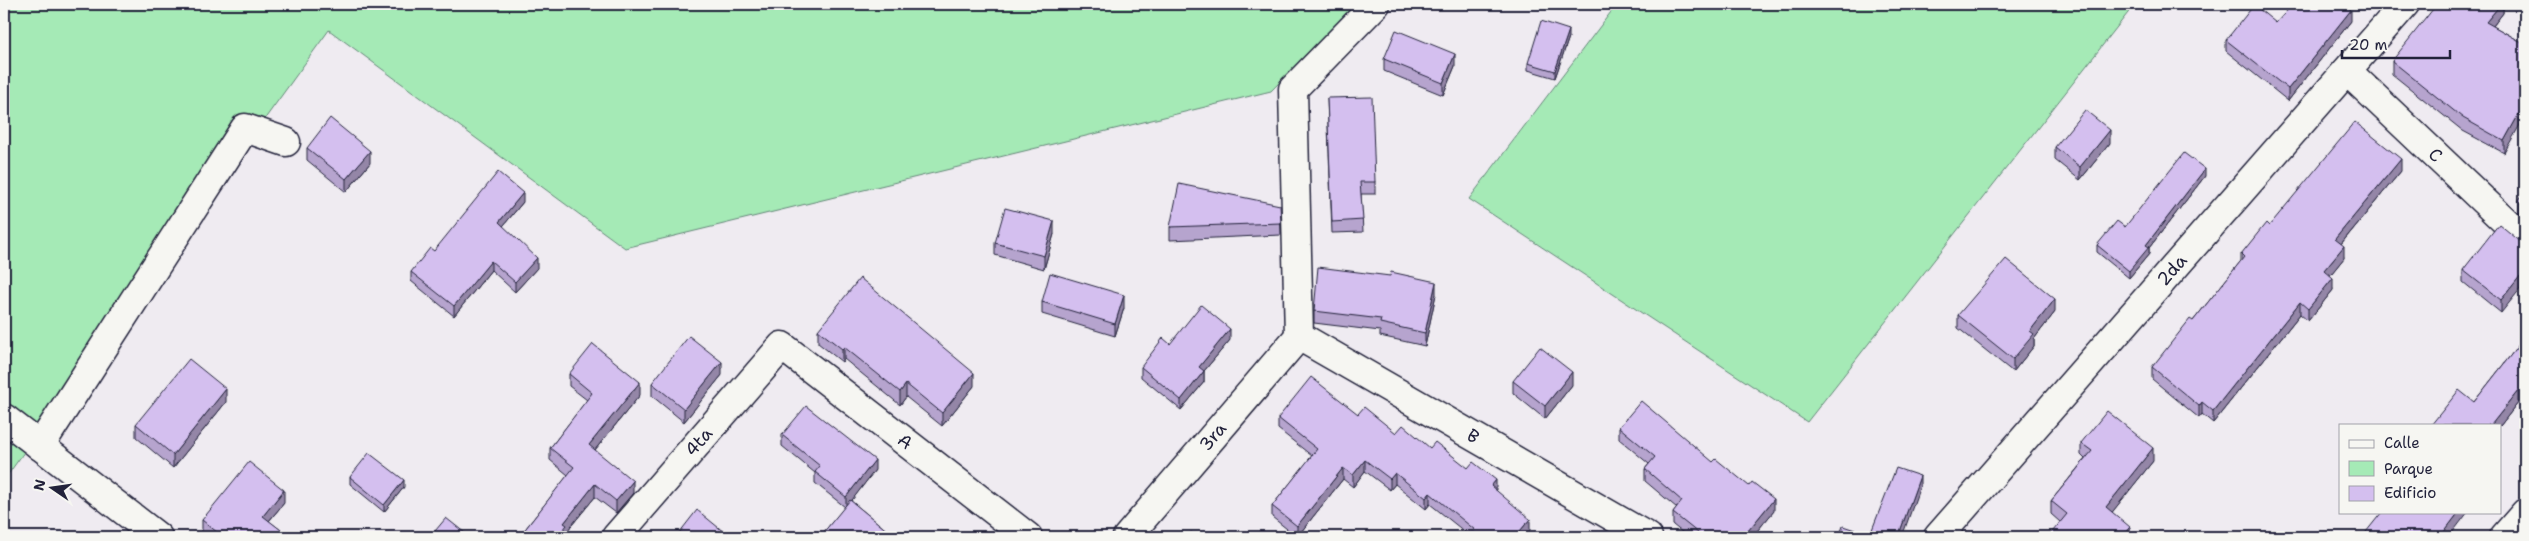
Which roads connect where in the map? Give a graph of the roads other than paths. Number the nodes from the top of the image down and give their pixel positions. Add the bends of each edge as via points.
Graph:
1 (1376, 4) edge
2 (2405, 4) edge
3 (2347, 71) junction
4 (286, 142) dead end
5 (2525, 240) edge
6 (1299, 336) junction
7 (782, 346) joint
8 (4, 418) edge
9 (40, 446) junction
10 (2525, 513) edge
11 (158, 537) edge
12 (616, 537) edge
13 (1028, 537) edge
14 (1127, 537) edge
15 (1648, 537) edge
16 (1938, 537) edge
17 (2504, 537) edge

1 - 6 street via 1293,89
2 - 3 street, 2da
3 - 5 street, C
3 - 16 street, 2da
4 - 9 street via 245,128
6 - 14 street, 3ra
6 - 15 street, B
7 - 12 street, 4ta
7 - 13 street, A
8 - 9 street
9 - 11 street
10 - 17 street

